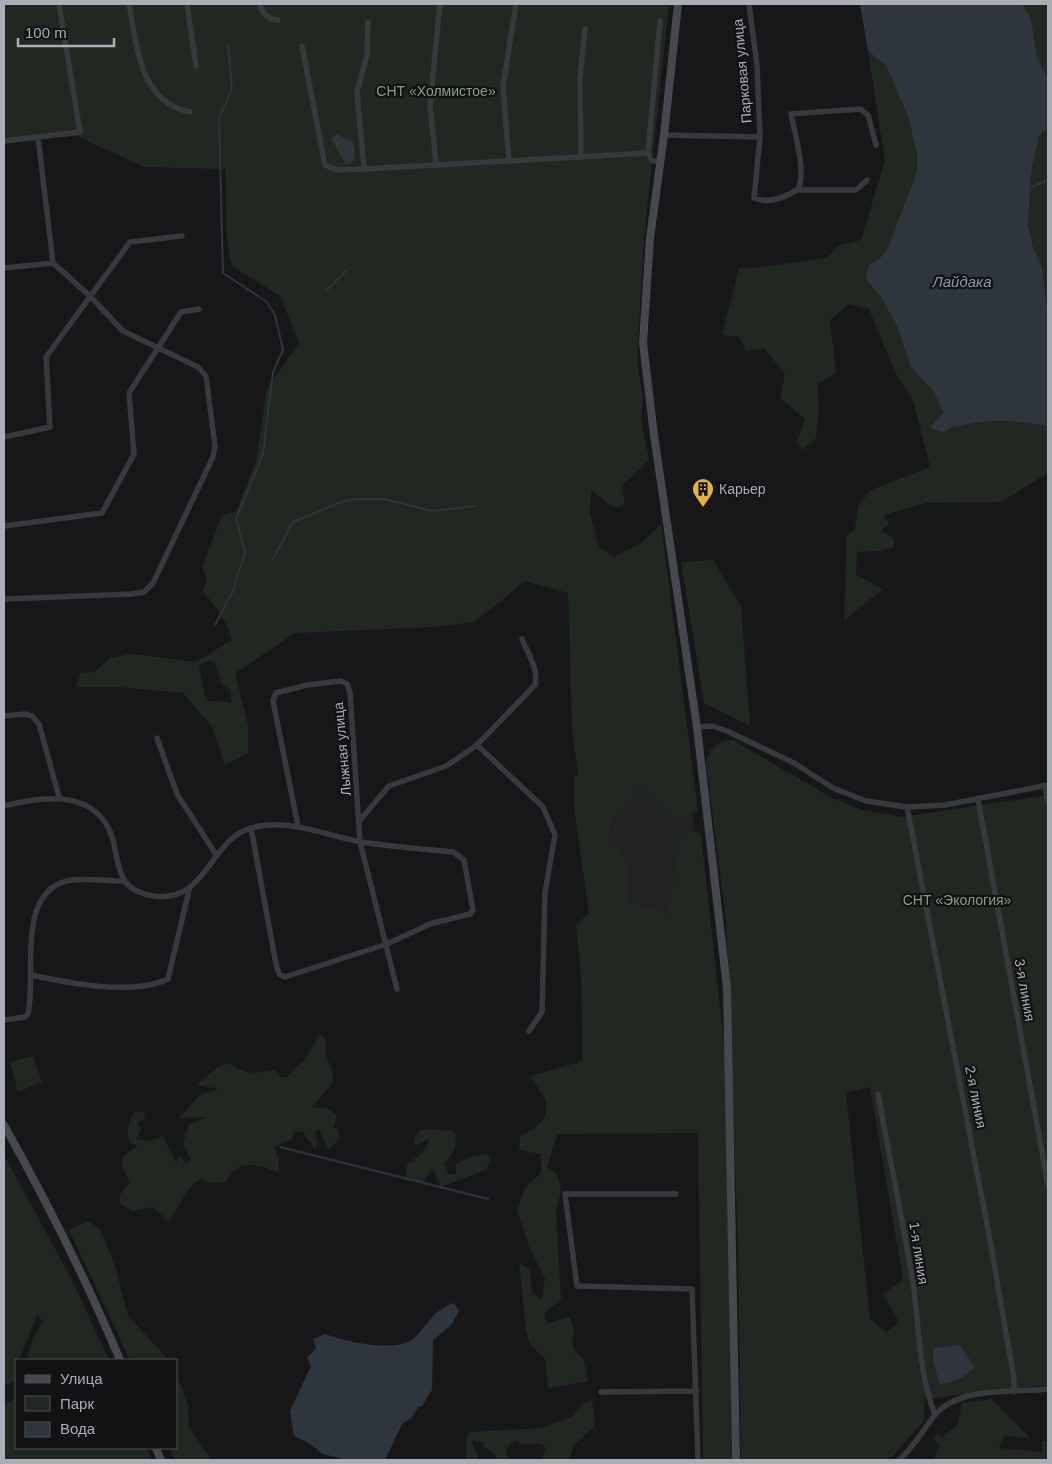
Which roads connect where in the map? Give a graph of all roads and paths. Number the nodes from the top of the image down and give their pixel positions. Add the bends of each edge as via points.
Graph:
1 (60, 4) edge
2 (129, 4) edge
3 (187, 4) edge
4 (260, 4) edge
5 (440, 4) edge
6 (516, 4) edge
7 (678, 4) edge
8 (749, 4) edge
9 (278, 20) dead end
10 (660, 21) dead end
11 (368, 22) dead end
12 (585, 29) dead end
13 (302, 46) dead end
14 (196, 66) dead end
15 (190, 112) dead end
16 (664, 135) junction
17 (38, 137) junction
18 (760, 137) junction
19 (4, 141) edge
20 (876, 145) dead end
21 (648, 153) junction
22 (581, 158) junction
23 (509, 161) junction
24 (660, 163) junction
25 (436, 164) junction
26 (364, 169) junction
27 (867, 180) dead end
28 (797, 190) junction
29 (182, 236) dead end
30 (53, 263) junction
31 (4, 268) edge
32 (90, 296) junction
33 (199, 309) dead end
34 (156, 349) junction
35 (4, 437) edge
36 (4, 526) edge
37 (4, 599) edge
38 (522, 639) dead end
39 (4, 716) edge
40 (697, 727) junction
41 (157, 738) dead end
42 (477, 745) junction
43 (1047, 785) edge
44 (59, 798) junction
45 (978, 799) junction
46 (1048, 803) edge
47 (4, 806) edge
48 (907, 807) junction
49 (360, 820) junction
50 (298, 826) junction
51 (251, 828) junction
52 (360, 842) junction
53 (217, 856) junction
54 (125, 881) junction
55 (189, 890) junction
56 (387, 944) junction
57 (31, 975) junction
58 (397, 989) dead end
59 (4, 1020) edge
60 (529, 1031) dead end
61 (878, 1094) dead end
62 (4, 1125) edge
63 (1048, 1185) edge
64 (676, 1194) dead end
65 (120, 1359) edge
66 (1048, 1389) edge
67 (697, 1391) junction
68 (601, 1392) dead end
69 (1014, 1392) junction
70 (935, 1415) junction
71 (698, 1460) edge
72 (736, 1460) edge
73 (899, 1460) edge

1 - 17 street via 80,132
2 - 15 street via 147,80 165,102
3 - 14 street
4 - 9 street via 264,15
5 - 25 street via 430,105
6 - 23 street via 503,87
7 - 16 main road
8 - 18 street, Парковая улица via 757,65
10 - 21 street
11 - 26 street via 367,54 358,92
12 - 22 street via 580,78
13 - 26 street via 325,165 338,170
16 - 18 street, Парковая улица
16 - 24 main road
17 - 19 street
17 - 30 street
18 - 28 street, Парковая улица via 754,198 762,201 782,198
20 - 28 street via 868,115 860,109 791,114 801,168
21 - 22 street
21 - 24 street via 651,160
22 - 23 street
23 - 25 street
24 - 40 main road via 650,238 643,343
25 - 26 street
27 - 28 street via 856,190
29 - 32 street via 130,242
30 - 31 street
30 - 32 street
32 - 34 street via 124,331
32 - 35 street via 46,357 50,427
33 - 34 street via 182,312
34 - 36 street via 129,394 134,454 102,513
34 - 37 street via 198,367 206,376 215,446 213,457 153,583 144,592 132,594
38 - 42 street via 535,669 535,685
39 - 44 street via 25,714 39,724
40 - 48 street via 712,726 727,731 794,763 833,788 866,801
40 - 72 main road via 727,988
41 - 53 street via 176,794
42 - 49 street via 446,766 389,786
42 - 60 street via 543,807 555,836 545,892 542,1012
43 - 45 street
43 - 46 street
44 - 47 street
44 - 54 street via 74,800 90,809 109,829 117,868
45 - 48 street
45 - 63 street, 3-я линия
48 - 69 street, 2-я линия via 990,1240
49 - 50 street, Лыжная улица via 347,684 307,685 276,693 273,700
49 - 52 street, Лыжная улица
50 - 51 street via 283,824
50 - 52 street
51 - 53 street via 229,841
51 - 56 street via 279,974 285,977
52 - 56 street, Лыжная улица
52 - 56 street via 453,852 464,860 473,904 470,914 430,924
53 - 55 street
54 - 55 street via 137,891 154,896 169,896
54 - 57 street via 70,880 44,895 36,910 32,932
55 - 57 street via 168,979 158,984 101,987
56 - 58 street, Лыжная улица
57 - 59 street via 28,1014
61 - 70 street, 1-я линия via 912,1279 925,1389
62 - 65 main road via 62,1230
64 - 67 street via 565,1194 577,1286 692,1289
66 - 69 street
67 - 68 street
67 - 71 street
69 - 70 street via 962,1396 950,1401
70 - 73 street via 914,1446

